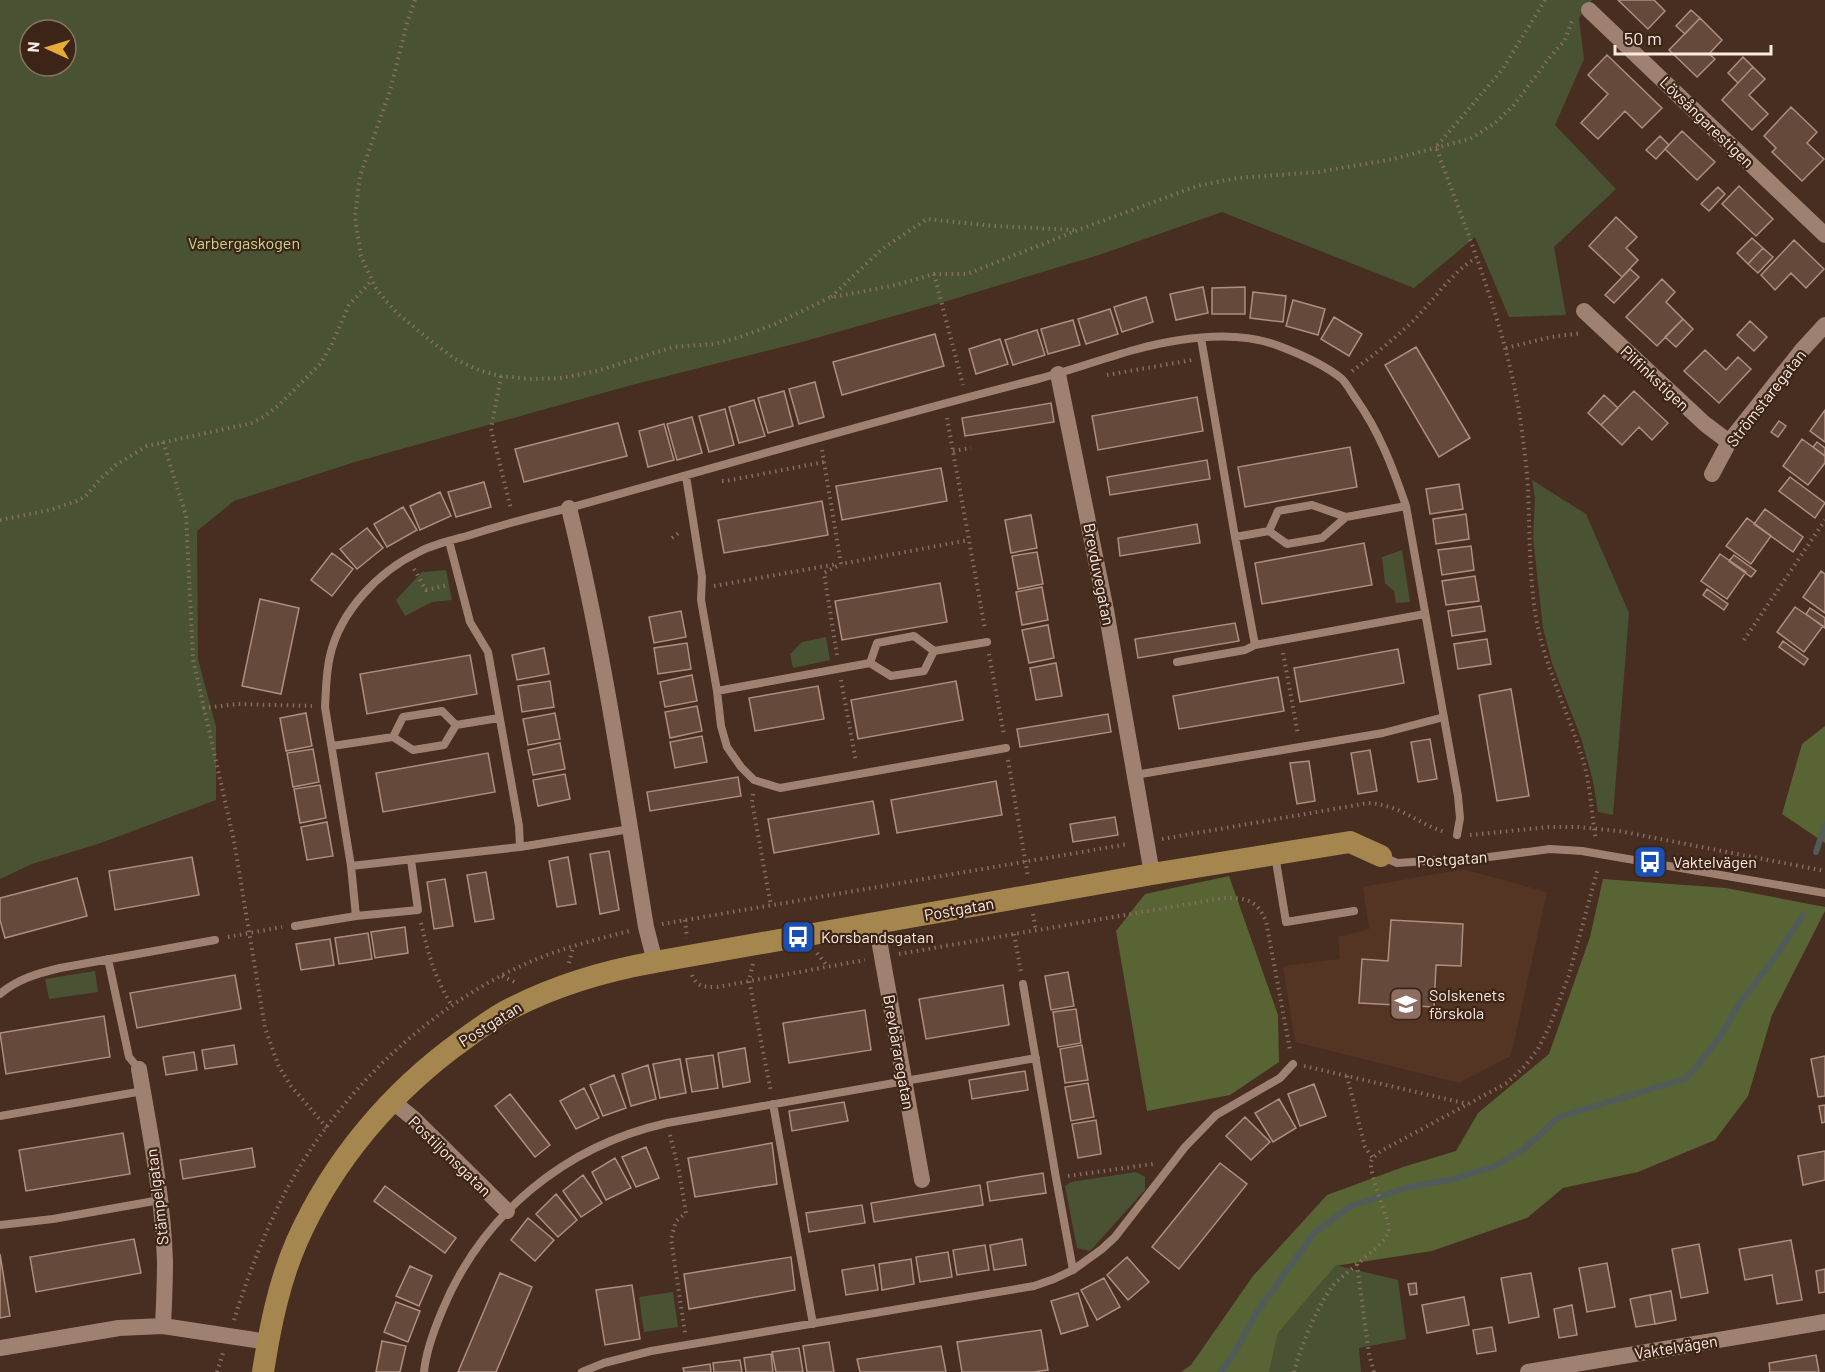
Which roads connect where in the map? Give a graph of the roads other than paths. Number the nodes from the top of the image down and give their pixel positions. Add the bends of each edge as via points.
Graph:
1 (1582, 10) road end
2 (1825, 235) edge
3 (1584, 311) dead end
4 (1825, 325) edge
5 (1201, 338) junction
6 (1058, 374) junction
7 (1729, 442) junction
8 (1712, 474) dead end
9 (686, 476) junction
10 (1406, 506) junction
11 (569, 508) junction
12 (1346, 517) junction
13 (1269, 531) junction
14 (1235, 537) junction
15 (449, 541) junction
16 (1425, 614) junction
17 (987, 642) road end
18 (1256, 645) junction
19 (934, 651) junction
20 (1177, 662) dead end
21 (870, 663) junction
22 (717, 691) junction
23 (1444, 717) junction
24 (499, 718) junction
25 (456, 725) junction
26 (393, 737) junction
27 (332, 746) junction
28 (1006, 748) road end
29 (1135, 775) junction
30 (630, 829) junction
31 (1457, 835) road end
32 (520, 847) junction
33 (1275, 854) junction
34 (1381, 856) joint
35 (411, 860) junction
36 (351, 866) junction
37 (1152, 874) junction
38 (1825, 893) edge
39 (1354, 911) dead end
40 (356, 916) junction
41 (876, 923) junction
42 (295, 926) road end
43 (215, 940) road end
44 (108, 959) junction
45 (655, 962) junction
46 (1023, 984) road end
47 (0, 994) edge
48 (1036, 1058) junction
49 (1293, 1064) road end
50 (139, 1069) joint
51 (904, 1081) junction
52 (143, 1091) junction
53 (392, 1101) junction
54 (773, 1104) junction
55 (0, 1116) edge
56 (922, 1180) dead end
57 (160, 1200) junction
58 (507, 1211) junction
59 (0, 1226) edge
60 (1073, 1270) junction
61 (1825, 1322) edge
62 (813, 1324) junction
63 (163, 1326) junction
64 (268, 1342) junction
65 (0, 1348) edge
66 (263, 1372) edge
67 (424, 1372) edge
68 (582, 1372) edge
69 (1528, 1372) edge

1 - 2 street, Lövsångarestigen
3 - 7 street, Pilfinkstigen
4 - 7 street, Strömstaregatan
5 - 6 lane via 1133,350
5 - 10 lane via 1237,337 1276,345 1315,362 1342,380 1368,416 1390,459
5 - 14 lane
6 - 9 lane
6 - 29 street, Brevduvegatan
7 - 8 street, Strömstaregatan
9 - 11 lane
9 - 22 lane via 702,577 700,600
10 - 12 lane
10 - 16 lane
11 - 15 lane
11 - 30 street
12 - 13 lane via 1322,538 1287,544
12 - 13 lane via 1312,505 1278,511
13 - 14 lane
14 - 18 lane
15 - 24 lane via 470,622 488,652
15 - 27 lane via 420,551 393,568 354,605 342,625 330,655 326,681 325,706
16 - 18 lane
16 - 23 lane
17 - 19 lane
18 - 20 lane
19 - 21 lane via 924,671 891,676
19 - 21 lane via 914,636 877,643
21 - 22 lane
22 - 28 lane via 727,747 754,780 780,788
23 - 29 lane via 1383,733
23 - 31 lane via 1458,796
24 - 25 lane
24 - 32 lane
25 - 26 lane via 444,744 413,750
25 - 26 lane via 442,711 403,717
26 - 27 lane
27 - 36 lane
29 - 37 street, Brevduvegatan
30 - 32 lane
30 - 45 street
32 - 35 lane
33 - 34 street, Postgatan via 1350,842
33 - 37 street, Postgatan
33 - 39 lane via 1286,922
34 - 38 lane, Postgatan via 1397,863 1550,849 1598,852
35 - 36 lane
35 - 40 lane via 418,910
36 - 40 lane
37 - 41 street, Postgatan
40 - 42 lane
41 - 45 street, Postgatan
41 - 51 street, Brevbäraregatan
43 - 44 lane
44 - 47 lane via 41,973
44 - 50 lane via 129,1057
45 - 53 street, Postgatan via 578,981 507,1010 421,1072
46 - 48 lane
48 - 51 lane
48 - 60 lane
49 - 60 lane via 1280,1078 1216,1115 1185,1147 1115,1237
50 - 52 street, Stämpelgatan
51 - 54 lane
51 - 56 street, Brevbäraregatan
52 - 55 lane
52 - 57 street, Stämpelgatan
53 - 58 street, Postiljonsgatan
53 - 64 street, Postgatan via 347,1155 297,1241 282,1282
54 - 58 lane via 667,1123 621,1137 549,1174
54 - 62 lane
57 - 59 lane
57 - 63 street, Stämpelgatan via 165,1262
58 - 67 lane via 459,1275 436,1326
60 - 62 lane via 1034,1286
61 - 69 street, Vaktelvägen
62 - 68 lane via 651,1352
63 - 64 street
63 - 65 street via 119,1328
64 - 66 street, Postgatan

